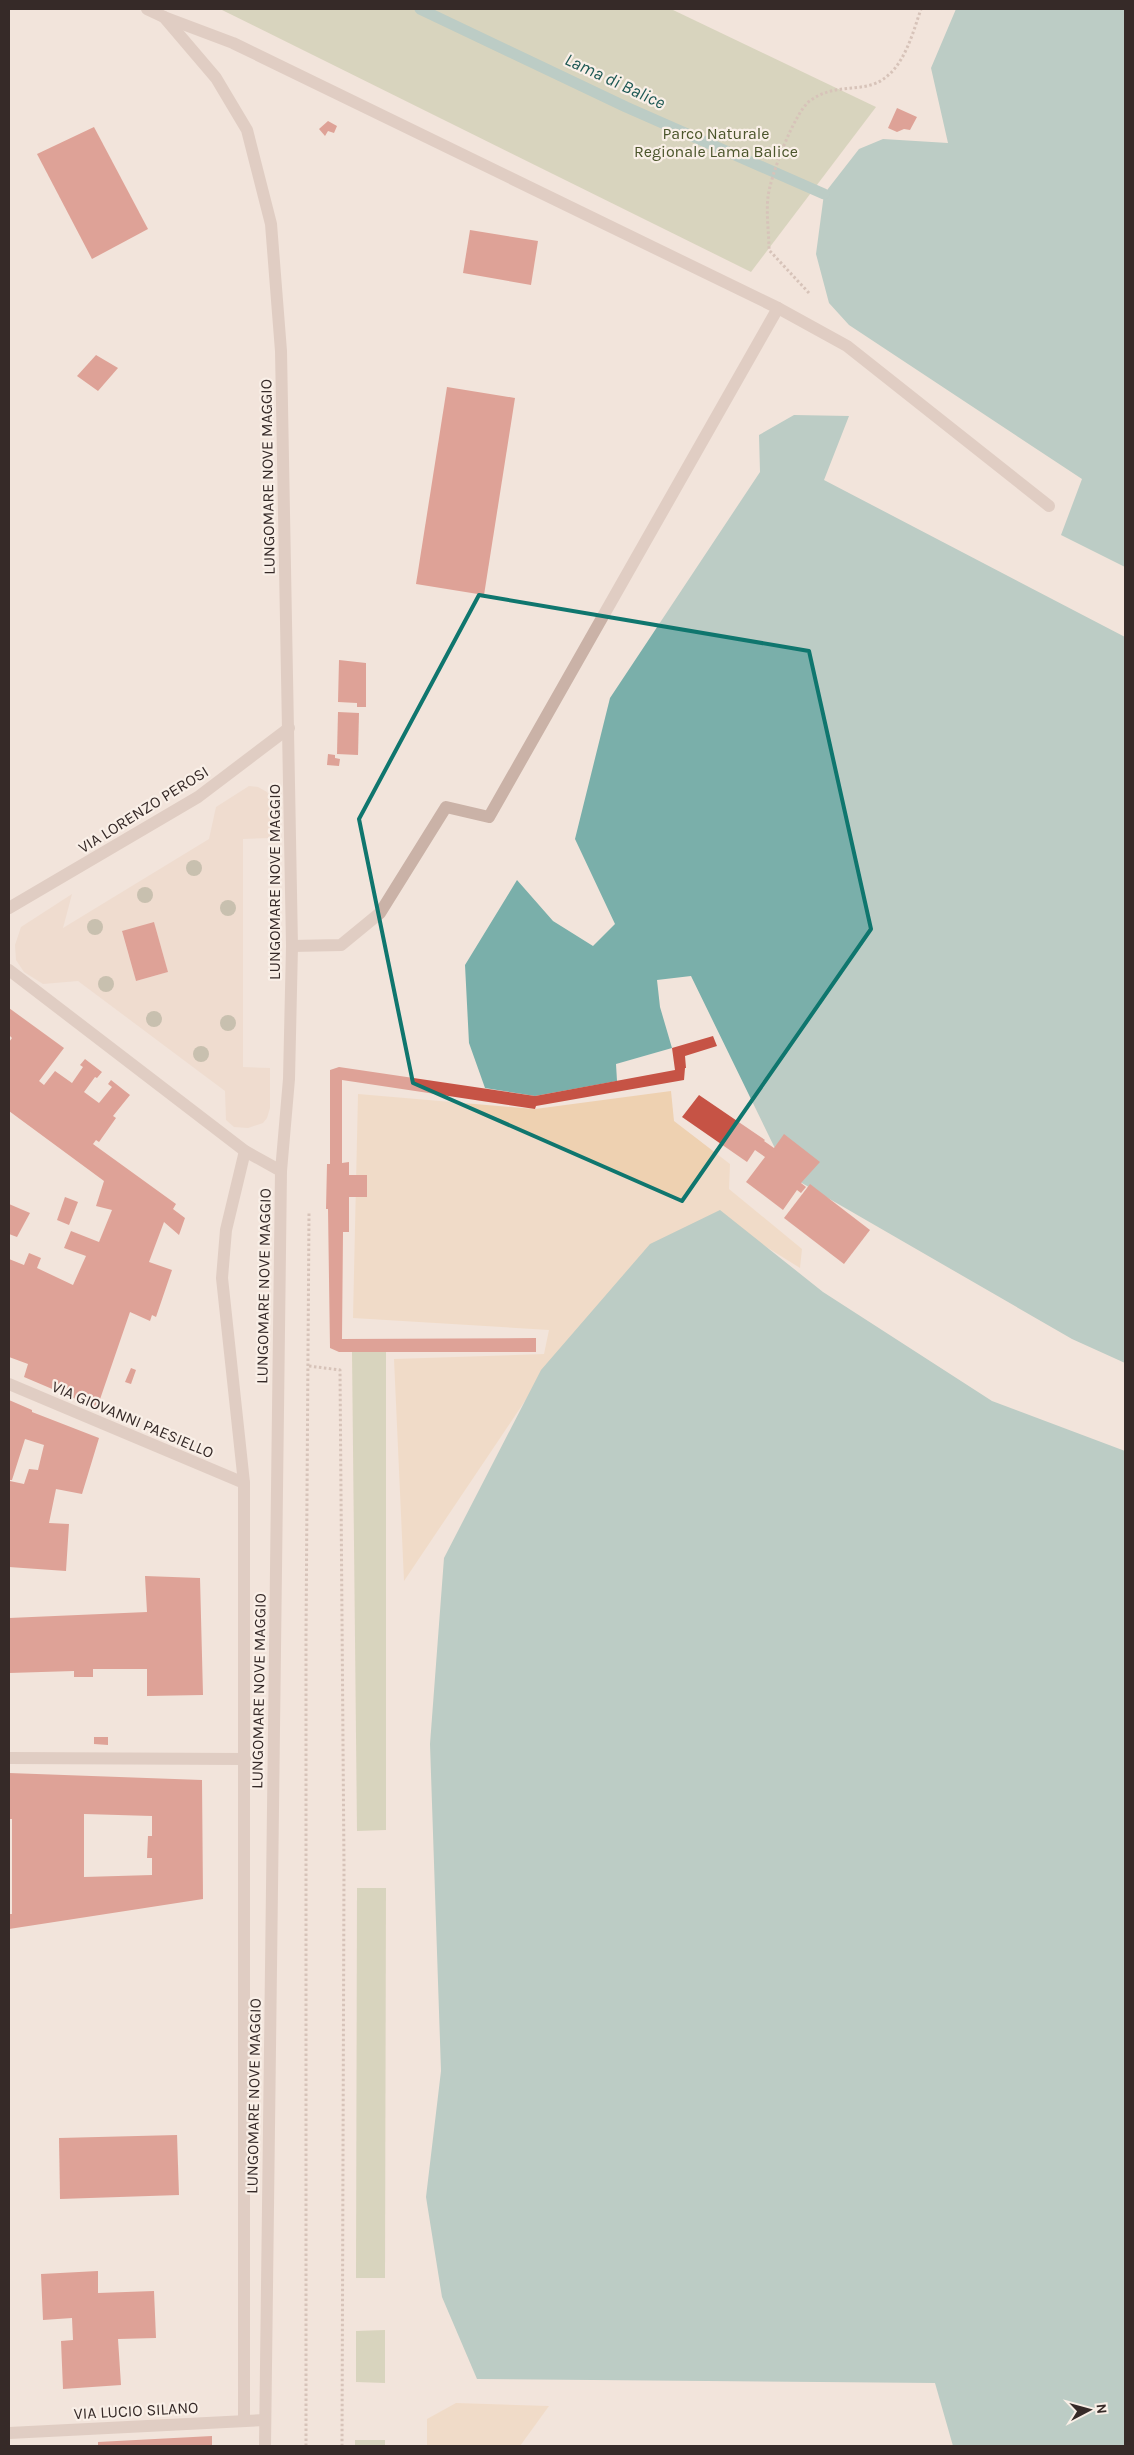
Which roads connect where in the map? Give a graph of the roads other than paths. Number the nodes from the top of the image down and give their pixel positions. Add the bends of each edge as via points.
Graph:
1 (147, 9) edge
2 (164, 17) junction
3 (778, 308) junction
4 (1050, 506) dead end
5 (289, 728) junction
6 (9, 908) edge
7 (292, 946) junction
8 (9, 970) edge
9 (245, 1151) junction
10 (281, 1171) junction
11 (9, 1384) edge
12 (244, 1483) junction
13 (9, 1758) edge
14 (245, 1759) junction
15 (265, 2420) junction
16 (244, 2421) junction
17 (9, 2433) edge
18 (266, 2446) edge

1 - 2 street
2 - 3 street via 233,42
2 - 5 street, LUNGOMARE NOVE MAGGIO via 216,78 247,130 271,224 281,352
3 - 4 street via 847,346
3 - 7 street via 489,817 446,808 380,913 341,945
5 - 6 street, VIA LORENZO PEROSI via 198,797
5 - 7 street, LUNGOMARE NOVE MAGGIO
7 - 10 street, LUNGOMARE NOVE MAGGIO via 290,1079
8 - 9 street
9 - 10 street
9 - 12 street via 226,1230 222,1278
10 - 15 street, LUNGOMARE NOVE MAGGIO
11 - 12 street, VIA GIOVANNI PAESIELLO
12 - 14 street
13 - 14 street
14 - 16 street
15 - 16 street, VIA LUCIO SILANO
15 - 18 street, LUNGOMARE NOVE MAGGIO
16 - 17 street, VIA LUCIO SILANO

